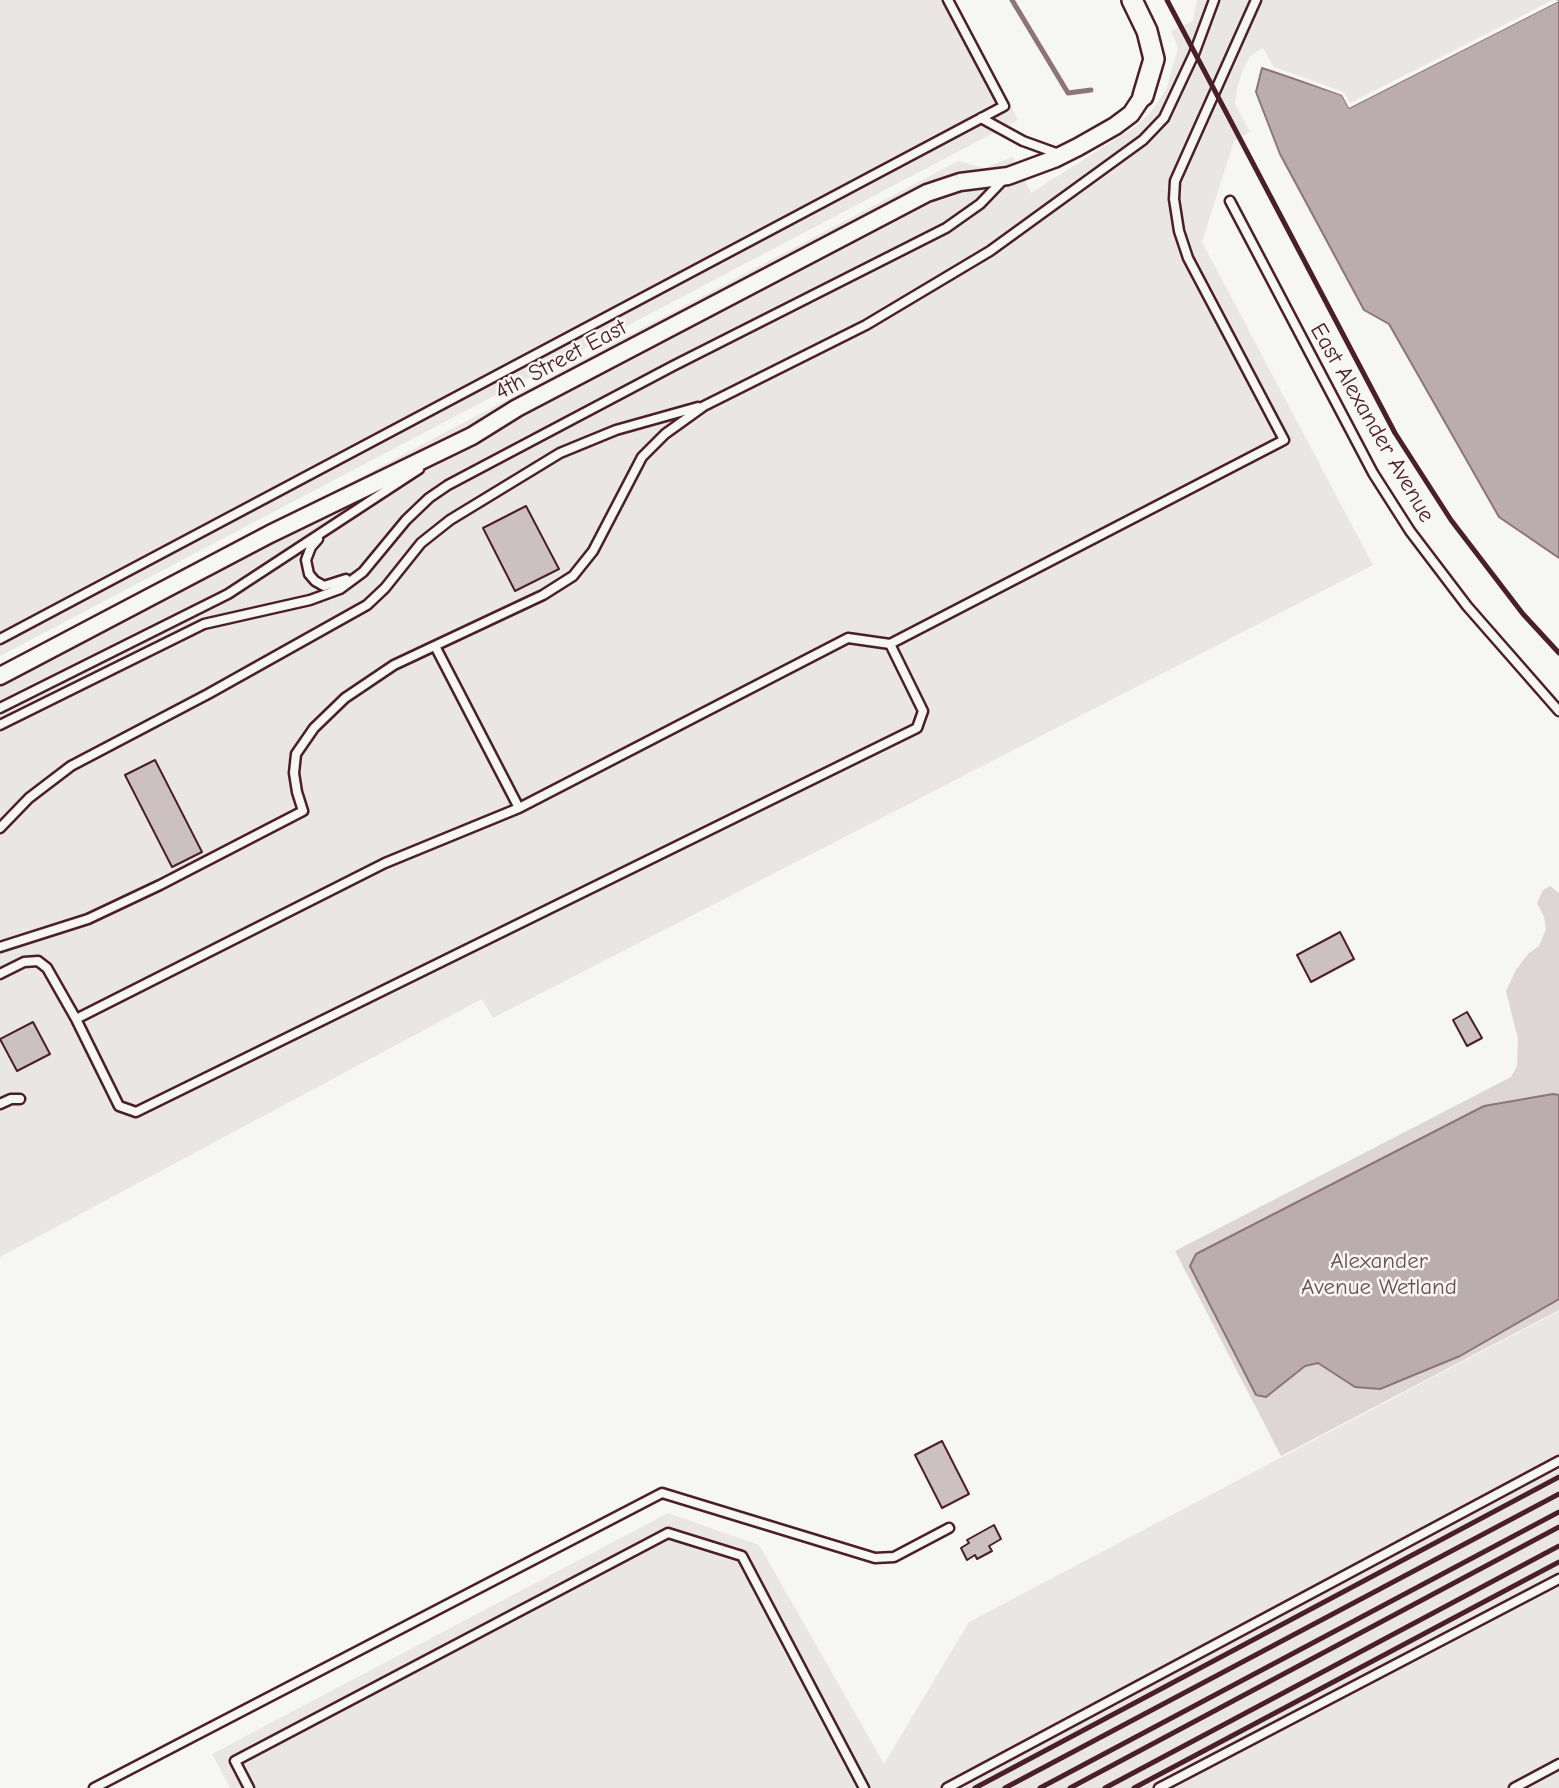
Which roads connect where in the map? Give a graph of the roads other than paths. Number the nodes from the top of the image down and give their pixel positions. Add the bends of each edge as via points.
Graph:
1 (948, 0) edge
2 (1132, 0) edge
3 (1214, 0) edge
4 (1256, 0) edge
5 (1143, 96) joint
6 (981, 118) junction
7 (1062, 155) junction
8 (1008, 176) junction
9 (1230, 201) dead end
10 (704, 406) junction
11 (472, 436) junction
12 (327, 529) junction
13 (363, 572) junction
14 (0, 639) edge
15 (890, 644) junction
16 (435, 646) junction
17 (0, 676) edge
18 (0, 708) edge
19 (1559, 711) edge
20 (0, 724) edge
21 (520, 808) junction
22 (0, 828) edge
23 (0, 947) edge
24 (0, 974) edge
25 (76, 1019) junction
26 (20, 1099) dead end
27 (0, 1104) edge
28 (1559, 1461) edge
29 (949, 1528) dead end
30 (1559, 1579) edge
31 (1559, 1764) edge
32 (94, 1788) edge
33 (249, 1788) edge
34 (864, 1788) edge
35 (947, 1788) edge
36 (1159, 1788) edge
37 (1514, 1788) edge

1 - 6 lane via 1004,106
2 - 5 street via 1154,59
3 - 10 lane via 1164,118 1143,140 979,258 866,325
4 - 15 lane via 1175,181 1174,199 1188,258 1284,440
5 - 7 street, 4th Street East via 1131,114 1115,126
6 - 7 lane via 1001,131
6 - 14 lane
7 - 8 street, 4th Street East
8 - 11 street, 4th Street East via 960,182 927,193
8 - 13 lane via 946,228 448,485 407,520
9 - 19 lane, East Alexander Avenue via 1395,508 1467,606
10 - 16 lane via 642,457 593,551 573,576
10 - 22 lane via 616,430 560,453 450,520 421,543 367,605 71,766 29,798
11 - 12 lane
11 - 17 street, 4th Street East via 270,534
12 - 13 lane via 306,560 315,582 336,584
12 - 18 lane via 228,594
13 - 20 lane via 340,589 310,600 204,624
15 - 21 lane via 848,638
15 - 25 lane via 923,711 917,728 160,1102 136,1111 119,1106
16 - 21 lane
16 - 23 lane via 394,665 355,691 314,728 296,754 294,773 303,811 88,919
21 - 25 lane via 385,863
24 - 25 lane via 24,962 38,961 47,968
26 - 27 lane
28 - 35 lane
29 - 32 lane via 894,1557 875,1558 662,1493
30 - 36 lane
31 - 37 lane
33 - 34 lane via 235,1760 668,1533 742,1556

